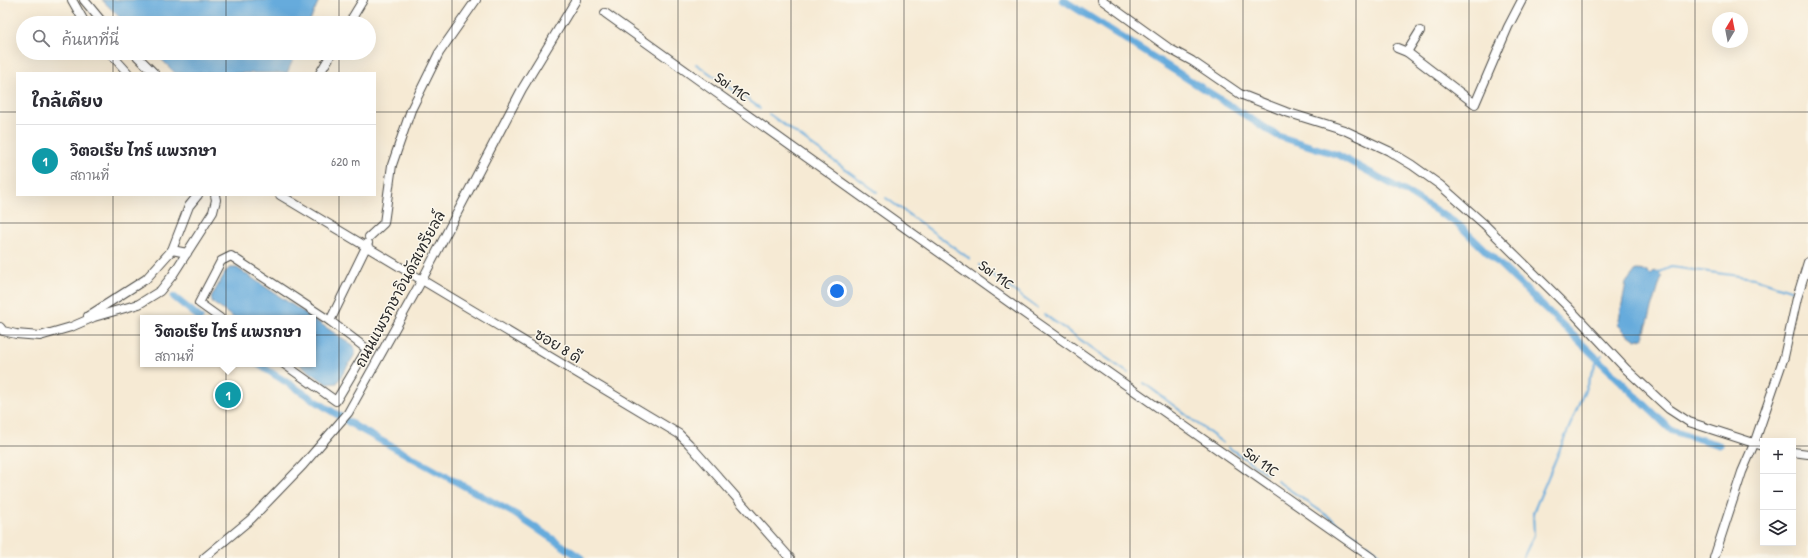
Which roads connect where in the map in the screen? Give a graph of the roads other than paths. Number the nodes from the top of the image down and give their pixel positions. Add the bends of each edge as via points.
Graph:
1 (72, 0) edge
2 (84, 0) edge
3 (363, 0) edge
4 (476, 0) edge
5 (576, 0) edge
6 (1102, 0) edge
7 (1522, 0) edge
8 (605, 13) dead end
9 (81, 16) edge
10 (97, 16) edge
11 (353, 16) edge
12 (1420, 31) dead end
13 (1397, 48) dead end
14 (1407, 52) junction
15 (116, 60) edge
16 (141, 60) edge
17 (328, 60) edge
18 (127, 72) edge
19 (153, 72) edge
20 (321, 72) edge
21 (197, 196) edge
22 (214, 196) edge
23 (282, 196) edge
24 (368, 242) junction
25 (172, 250) junction
26 (187, 253) junction
27 (1808, 262) edge
28 (422, 280) junction
29 (216, 315) edge
30 (330, 321) junction
31 (0, 327) edge
32 (71, 327) junction
33 (288, 367) edge
34 (1754, 444) junction
35 (1760, 445) edge
36 (1796, 452) edge
37 (1808, 454) edge
38 (204, 558) edge
39 (790, 558) edge
40 (1372, 558) edge
41 (1714, 558) edge

1 - 9 street
2 - 10 street
3 - 11 street
4 - 24 street via 439,53 411,110 392,165 384,223
5 - 28 street, ถนนแพรกษาอินดัสเทรียลล์ via 522,89
6 - 34 street via 1170,49 1240,94 1344,130 1388,151 1440,184 1484,224 1626,369 1669,409 1689,422
7 - 14 street via 1475,104
8 - 40 street, Soi 11C via 1035,321
12 - 14 street
13 - 14 street
15 - 18 street
16 - 19 street
17 - 20 street
21 - 25 street via 179,229
22 - 26 street via 213,212
23 - 24 street, ซอย 8 ดี
24 - 28 street, ซอย 8 ดี
24 - 30 street
25 - 26 street
25 - 32 street via 146,279
26 - 32 street via 160,292 139,304 94,317
27 - 34 street via 1784,357
28 - 38 street, ถนนแพรกษาอินดัสเทรียลล์ via 348,413 251,519
28 - 39 street, ซอย 8 ดี via 679,434
29 - 30 street via 199,303 221,260 231,256
30 - 33 street via 367,349 336,401
31 - 32 street via 16,334 40,336
34 - 35 street
34 - 41 street via 1742,472
36 - 37 street

